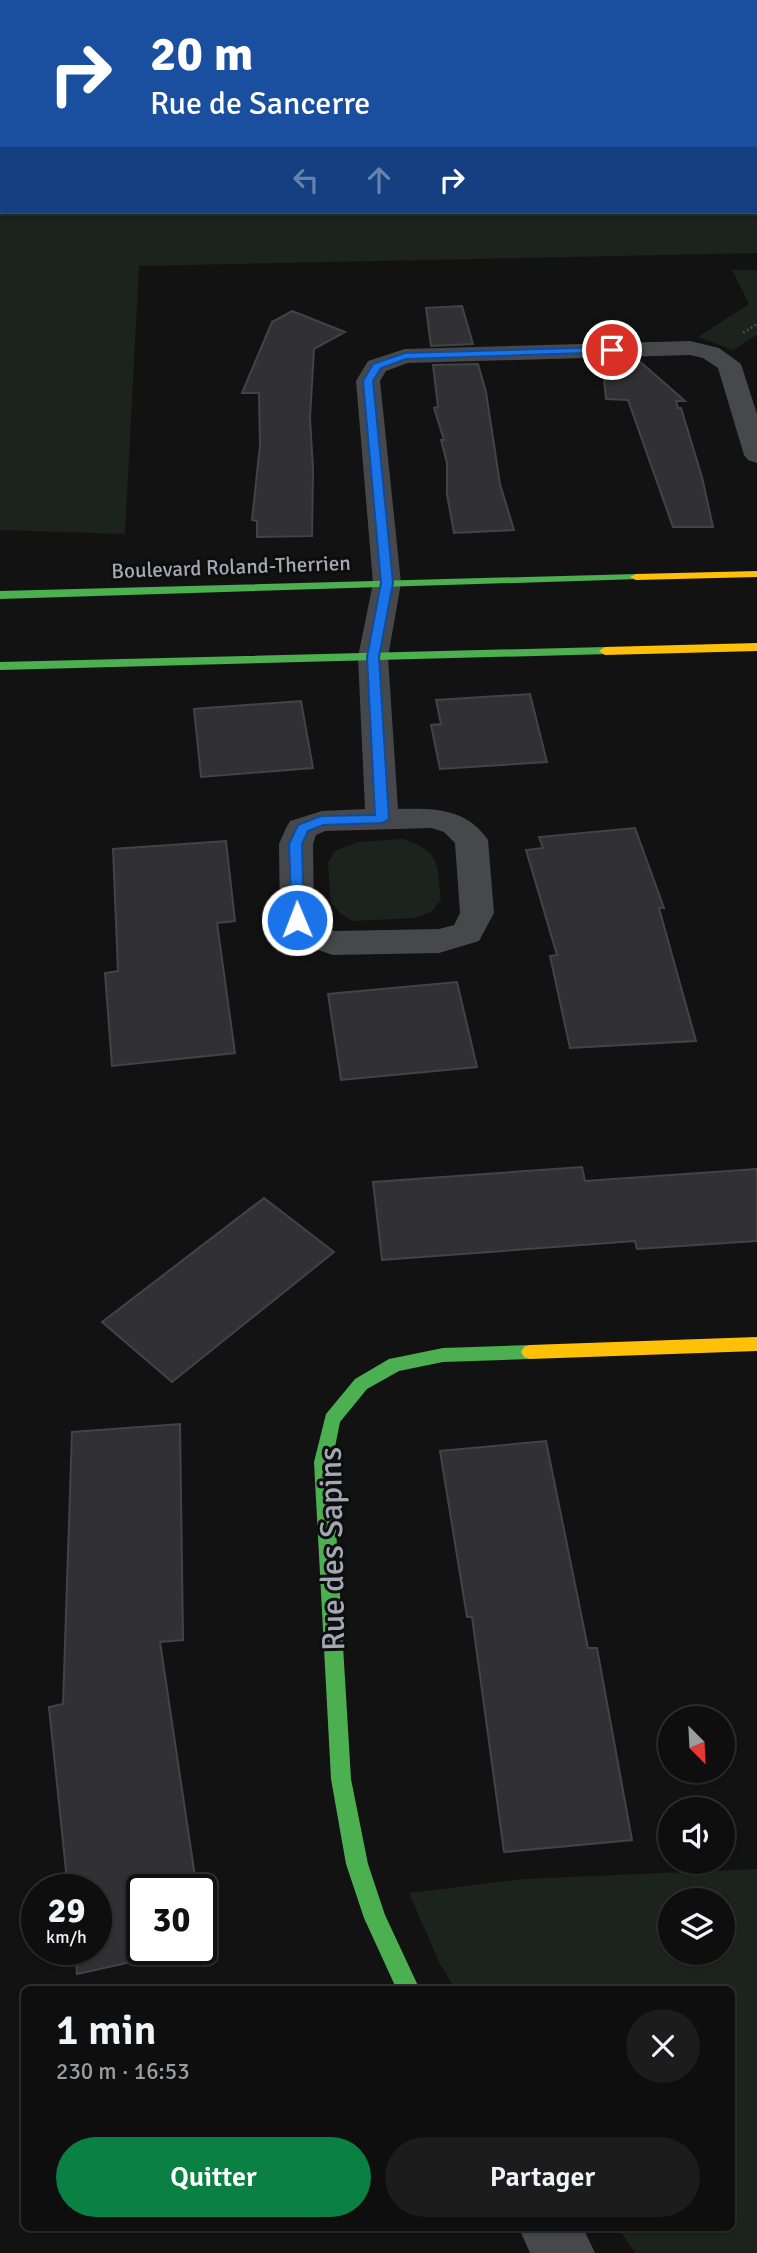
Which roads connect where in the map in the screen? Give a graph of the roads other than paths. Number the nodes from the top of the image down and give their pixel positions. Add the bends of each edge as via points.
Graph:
1 (757, 455) edge
2 (757, 574) edge
3 (387, 583) junction
4 (0, 595) edge
5 (757, 647) edge
6 (373, 657) junction
7 (0, 666) edge
8 (382, 819) junction
9 (757, 1345) edge
10 (407, 1986) edge
11 (550, 2231) edge
12 (565, 2253) edge

1 - 3 street via 729,364 711,353 690,348 405,356 377,366 368,381
2 - 3 main road, Boulevard Roland-Therrien
3 - 4 main road, Boulevard Roland-Therrien
3 - 6 street
5 - 6 main road
6 - 7 main road
6 - 8 street
8 - 8 street via 321,821 302,828 296,844 297,920 309,935 334,943 439,941 467,933 477,914 471,840 456,825 434,818
9 - 10 main road, Rue des Sapins via 443,1355 395,1364 361,1384 332,1419 323,1462 341,1779 357,1864 375,1918
11 - 12 street

